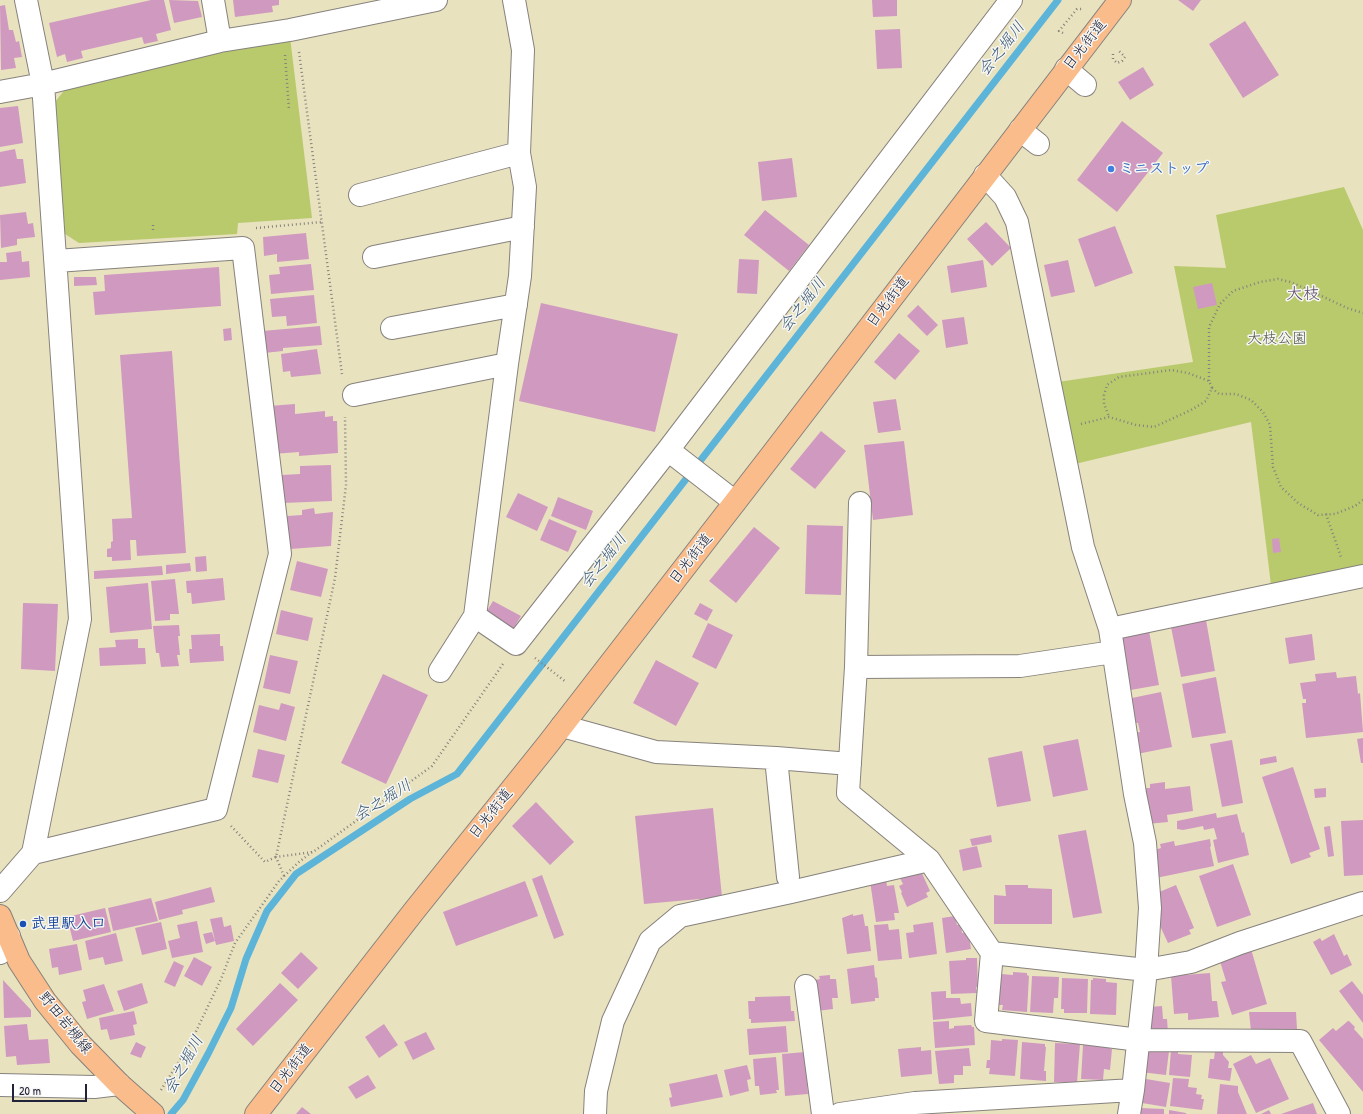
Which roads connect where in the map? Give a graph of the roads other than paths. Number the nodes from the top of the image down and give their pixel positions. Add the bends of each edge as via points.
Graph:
1 (26, 0) edge
2 (213, 0) edge
3 (436, 0) edge
4 (514, 0) edge
5 (1011, 0) edge
6 (1117, 1) edge
7 (220, 41) junction
8 (1066, 69) junction
9 (43, 84) junction
10 (1085, 85) dead end
11 (0, 92) edge
12 (1020, 130) junction
13 (1038, 144) dead end
14 (519, 153) junction
15 (985, 175) junction
16 (360, 196) dead end
17 (523, 227) junction
18 (374, 257) dead end
19 (56, 261) junction
20 (516, 305) junction
21 (392, 328) dead end
22 (507, 364) junction
23 (348, 396) road end
24 (672, 453) junction
25 (735, 502) junction
26 (860, 503) dead end
27 (1354, 578) edge
28 (475, 616) junction
29 (1110, 629) junction
30 (1113, 652) junction
31 (856, 667) junction
32 (440, 671) dead end
33 (562, 726) junction
34 (776, 758) junction
35 (850, 764) junction
36 (33, 853) junction
37 (929, 860) junction
38 (788, 877) dead end
39 (0, 891) edge
40 (1363, 903) edge
41 (0, 916) edge
42 (4, 945) edge
43 (992, 953) junction
44 (1146, 970) junction
45 (806, 986) dead end
46 (1139, 1040) junction
47 (119, 1084) junction
48 (0, 1085) edge
49 (1133, 1090) junction
50 (150, 1111) edge
51 (848, 1113) edge
52 (256, 1114) edge
53 (595, 1114) edge
54 (823, 1114) edge
55 (1129, 1114) edge
56 (1339, 1114) edge

1 - 9 street
2 - 7 street
3 - 7 street
4 - 14 street via 523,50
5 - 24 street
6 - 8 main road, 日光街道
7 - 9 street
8 - 10 street
8 - 12 main road, 日光街道
9 - 11 street
9 - 19 street
12 - 13 street
12 - 15 main road, 日光街道
14 - 16 street
14 - 17 street via 525,187
15 - 25 main road, 日光街道
15 - 29 street via 1019,213 1017,222 1060,402 1059,429 1083,547
17 - 18 street
17 - 20 street
19 - 36 street via 80,619
19 - 36 street via 243,248 280,554 216,809
20 - 21 street
20 - 22 street
22 - 23 street
22 - 28 street
24 - 25 street
24 - 28 street via 523,649
25 - 33 main road, 日光街道
26 - 31 street
27 - 29 street
28 - 32 street
29 - 30 street
30 - 31 street via 1020,666
30 - 44 street via 1145,843 1150,908
31 - 35 street
33 - 34 street via 656,752
33 - 52 main road, 日光街道
34 - 35 street
34 - 38 street
35 - 37 street via 848,793
36 - 39 street
37 - 43 street
37 - 53 street via 680,916 650,941 613,1021 596,1091
40 - 44 street via 1240,943 1191,962
41 - 42 main road, 野田岩槻線
42 - 47 main road, 野田岩槻線 via 20,961 45,1000 80,1044
43 - 44 street
43 - 46 street via 986,1021
44 - 46 street
45 - 54 street
46 - 49 street
46 - 56 street via 1300,1041
47 - 48 street via 94,1088
47 - 50 main road, 野田岩槻線
49 - 51 street via 915,1102
49 - 55 street

